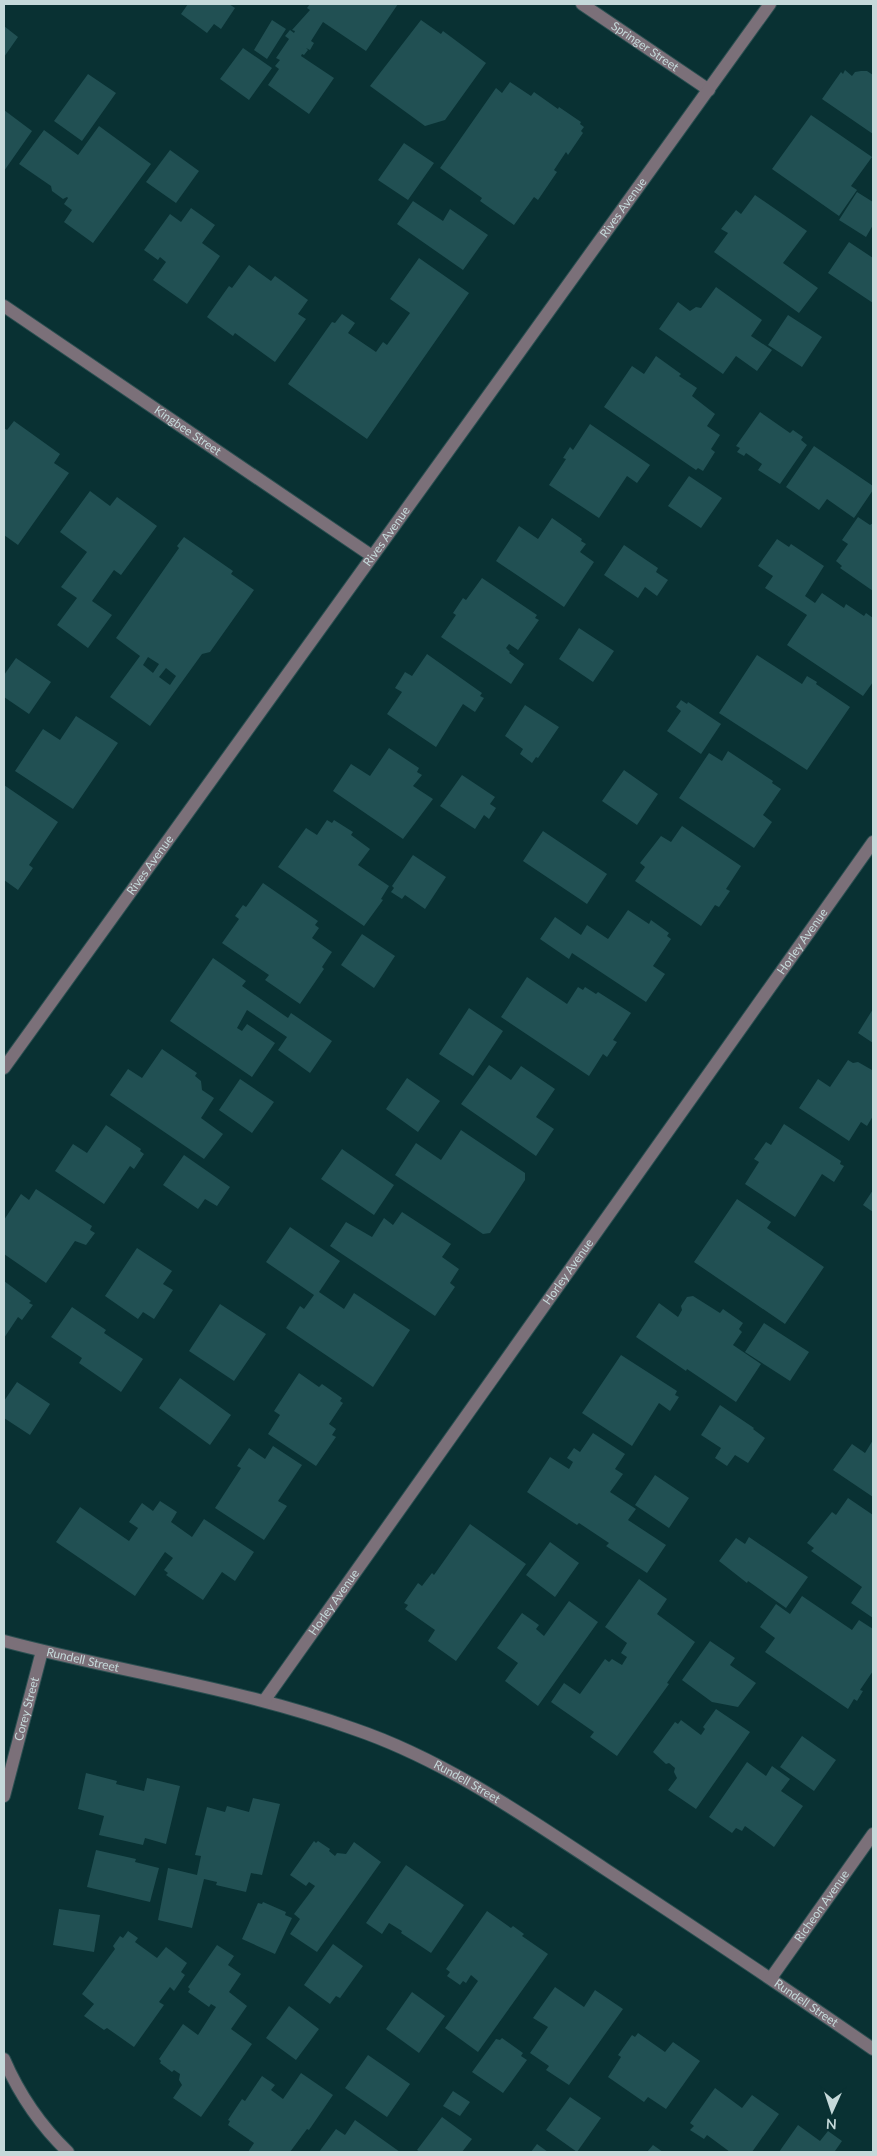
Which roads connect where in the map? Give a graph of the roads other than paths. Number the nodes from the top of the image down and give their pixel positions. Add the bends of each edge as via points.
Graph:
1 (582, 4) edge
2 (770, 4) edge
3 (709, 90) junction
4 (4, 306) edge
5 (372, 556) junction
6 (873, 842) edge
7 (4, 1068) edge
8 (4, 1641) edge
9 (42, 1652) junction
10 (264, 1701) junction
11 (4, 1796) edge
12 (873, 1834) edge
13 (771, 1978) junction
14 (873, 2049) edge
15 (4, 2059) edge
16 (68, 2152) edge

1 - 3 street, Springer Street
2 - 3 street, Rives Avenue
3 - 5 street, Rives Avenue
4 - 5 street, Kingbee Street
5 - 7 street, Rives Avenue
6 - 10 street, Horley Avenue
8 - 9 street, Rundell Street
9 - 10 street, Rundell Street
9 - 11 street, Corey Street
10 - 13 street, Rundell Street via 356,1729 412,1753 484,1792
12 - 13 street, Richeon Avenue
13 - 14 street, Rundell Street
15 - 16 street via 12,2078 49,2134

